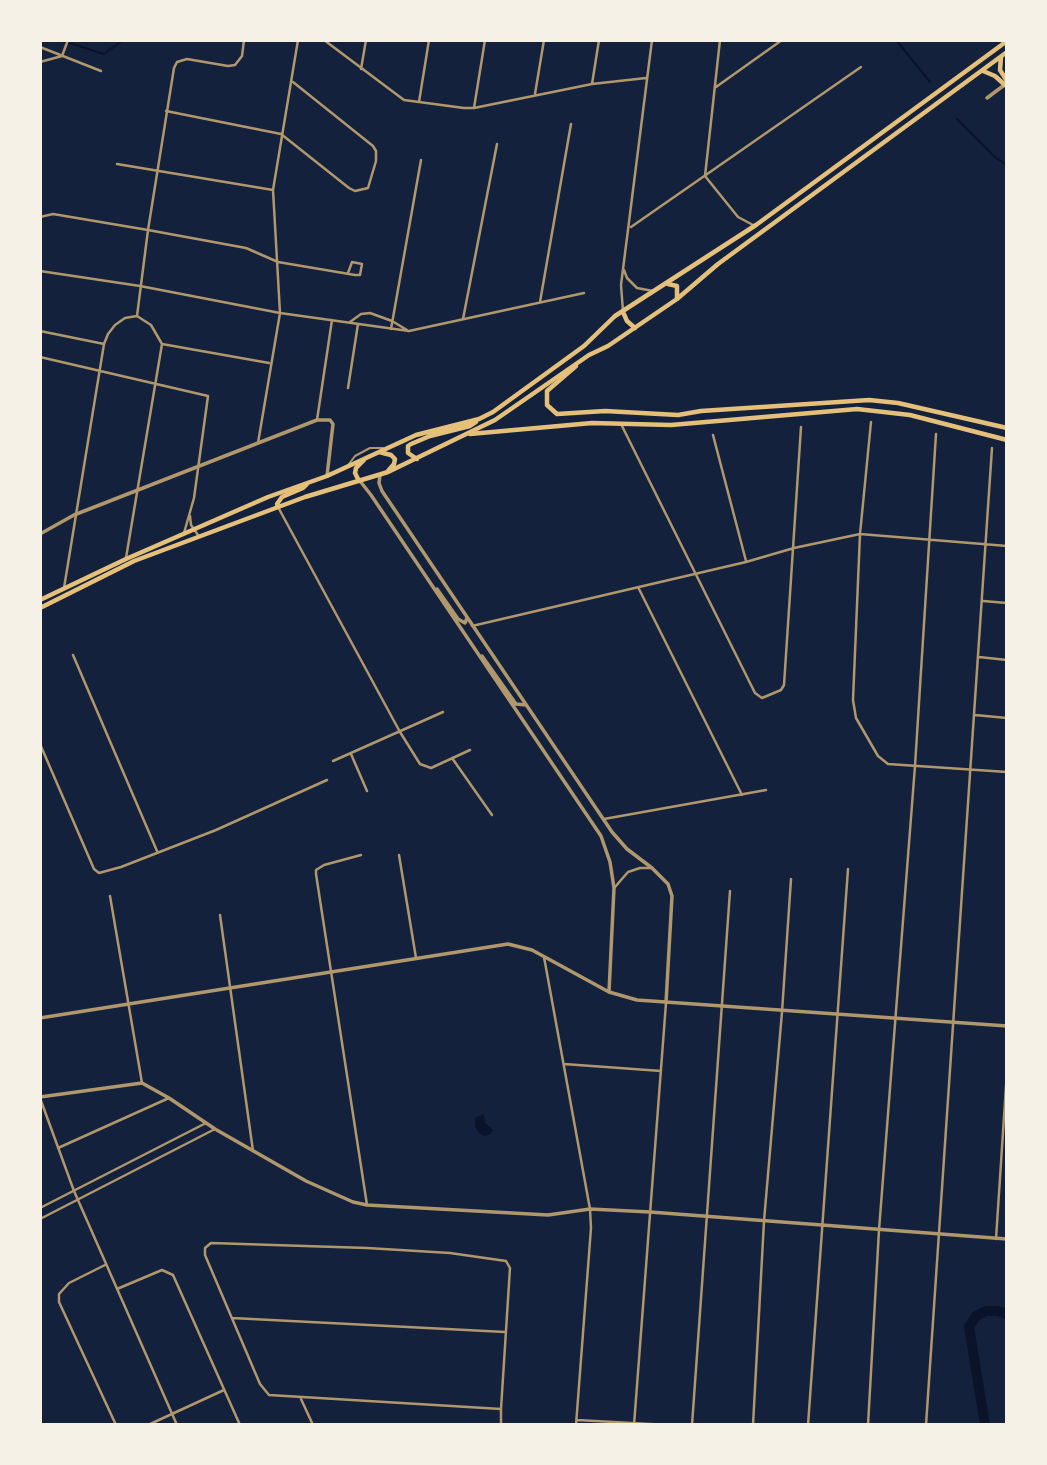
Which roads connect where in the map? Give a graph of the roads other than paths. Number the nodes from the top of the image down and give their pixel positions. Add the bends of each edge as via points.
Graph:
1 (68, 40) edge
2 (244, 40) edge
3 (298, 40) edge
4 (324, 40) edge
5 (366, 40) edge
6 (429, 40) edge
7 (485, 40) edge
8 (544, 40) edge
9 (599, 40) edge
10 (652, 40) edge
11 (720, 40) edge
12 (782, 40) edge
13 (1007, 41) edge
14 (40, 47) edge
15 (1007, 52) edge
16 (62, 56) junction
17 (1000, 57) junction
18 (40, 62) edge
19 (861, 67) dead end
20 (361, 69) junction
21 (101, 71) dead end
22 (982, 71) junction
23 (646, 78) junction
24 (292, 81) junction
25 (1006, 83) edge
26 (592, 84) junction
27 (714, 88) junction
28 (535, 94) junction
29 (987, 98) dead end
30 (419, 102) junction
31 (474, 108) junction
32 (166, 111) junction
33 (571, 124) dead end
34 (281, 134) junction
35 (497, 145) dead end
36 (421, 160) dead end
37 (117, 164) dead end
38 (157, 171) junction
39 (705, 176) junction
40 (273, 190) junction
41 (40, 218) edge
42 (757, 225) junction
43 (631, 227) junction
44 (148, 230) junction
45 (278, 262) junction
46 (624, 268) junction
47 (40, 271) edge
48 (348, 273) junction
49 (666, 284) junction
50 (140, 286) junction
51 (656, 291) junction
52 (584, 293) dead end
53 (677, 299) junction
54 (540, 302) junction
55 (623, 312) junction
56 (280, 313) junction
57 (137, 316) junction
58 (463, 319) junction
59 (332, 320) junction
60 (392, 321) junction
61 (350, 323) junction
62 (358, 324) junction
63 (635, 328) junction
64 (391, 329) junction
65 (40, 331) edge
66 (409, 331) junction
67 (104, 344) junction
68 (162, 344) junction
69 (40, 357) edge
70 (270, 363) junction
71 (577, 365) junction
72 (99, 371) junction
73 (156, 384) junction
74 (348, 388) dead end
75 (479, 419) junction
76 (317, 420) junction
77 (871, 422) dead end
78 (621, 424) junction
79 (801, 427) dead end
80 (1007, 428) edge
81 (470, 433) junction
82 (936, 433) dead end
83 (713, 435) dead end
84 (1007, 440) edge
85 (40, 442) edge
86 (258, 443) junction
87 (388, 448) junction
88 (992, 448) dead end
89 (379, 452) junction
90 (366, 458) junction
91 (418, 459) junction
92 (40, 462) edge
93 (198, 466) junction
94 (348, 466) junction
95 (388, 472) junction
96 (380, 475) junction
97 (327, 476) junction
98 (360, 481) junction
99 (307, 484) junction
100 (136, 489) junction
101 (278, 507) junction
102 (74, 515) junction
103 (190, 516) junction
104 (195, 530) junction
105 (40, 534) edge
106 (184, 534) junction
107 (860, 534) junction
108 (200, 537) junction
109 (928, 540) junction
110 (985, 544) junction
111 (1007, 546) edge
112 (794, 548) junction
113 (126, 559) junction
114 (746, 562) junction
115 (696, 572) junction
116 (433, 585) junction
117 (64, 588) junction
118 (639, 588) junction
119 (40, 600) edge
120 (983, 601) junction
121 (1007, 603) edge
122 (40, 607) edge
123 (467, 618) junction
124 (472, 626) junction
125 (478, 652) junction
126 (73, 654) dead end
127 (979, 657) junction
128 (1007, 660) edge
129 (526, 705) junction
130 (443, 712) dead end
131 (975, 715) junction
132 (1007, 718) edge
133 (543, 731) junction
134 (400, 732) junction
135 (533, 734) junction
136 (40, 744) edge
137 (470, 750) dead end
138 (557, 750) junction
139 (351, 754) junction
140 (547, 754) junction
141 (452, 758) junction
142 (333, 761) dead end
143 (915, 766) junction
144 (972, 770) junction
145 (1007, 772) edge
146 (327, 780) dead end
147 (766, 790) dead end
148 (367, 791) dead end
149 (743, 795) junction
150 (492, 815) dead end
151 (603, 819) junction
152 (158, 852) junction
153 (361, 855) dead end
154 (399, 855) dead end
155 (652, 868) junction
156 (848, 869) dead end
157 (791, 879) dead end
158 (614, 888) junction
159 (730, 891) dead end
160 (110, 896) dead end
161 (220, 915) dead end
162 (544, 955) junction
163 (416, 958) junction
164 (331, 971) junction
165 (229, 987) junction
166 (609, 992) junction
167 (666, 1003) junction
168 (128, 1004) junction
169 (722, 1006) junction
170 (782, 1012) junction
171 (837, 1016) junction
172 (40, 1018) edge
173 (895, 1019) junction
174 (953, 1023) junction
175 (1007, 1026) edge
176 (564, 1064) junction
177 (662, 1071) junction
178 (1007, 1072) edge
179 (142, 1083) junction
180 (40, 1097) edge
181 (169, 1098) junction
182 (206, 1123) junction
183 (215, 1129) junction
184 (58, 1148) junction
185 (253, 1151) junction
186 (74, 1191) junction
187 (77, 1200) junction
188 (367, 1205) junction
189 (40, 1208) edge
190 (590, 1209) junction
191 (650, 1212) junction
192 (706, 1216) junction
193 (40, 1219) edge
194 (764, 1221) junction
195 (822, 1225) junction
196 (879, 1230) junction
197 (937, 1234) junction
198 (996, 1238) junction
199 (1007, 1240) edge
200 (105, 1265) junction
201 (117, 1289) junction
202 (232, 1318) junction
203 (505, 1332) junction
204 (224, 1390) junction
205 (301, 1398) junction
206 (501, 1409) junction
207 (172, 1414) junction
208 (577, 1422) edge
209 (634, 1424) edge
210 (116, 1425) edge
211 (148, 1425) edge
212 (177, 1425) edge
213 (240, 1425) edge
214 (313, 1425) edge
215 (501, 1425) edge
216 (668, 1425) edge
217 (692, 1425) edge
218 (752, 1425) edge
219 (808, 1425) edge
220 (868, 1425) edge
221 (926, 1425) edge

1 - 16 street
2 - 32 street via 239,62 228,66 187,59 177,62
3 - 24 street
4 - 20 street
5 - 20 street
6 - 30 street
7 - 31 street
8 - 28 street
9 - 26 street
10 - 23 street
11 - 27 street
12 - 27 street
13 - 42 main road
14 - 16 street
15 - 17 main road
16 - 18 street
16 - 21 street
17 - 22 main road
17 - 25 main road
19 - 39 street
20 - 30 street via 404,100
22 - 25 main road
22 - 53 main road
23 - 26 street
23 - 43 street
24 - 34 street
24 - 34 street via 376,151 368,188 349,188
25 - 29 street
26 - 28 street
27 - 39 street
28 - 31 street
30 - 31 street
32 - 34 street
32 - 38 street
33 - 54 street
34 - 40 street
35 - 58 street
36 - 60 street
37 - 38 street
38 - 40 street
38 - 44 street
39 - 42 street via 738,217
39 - 43 street
40 - 45 street
41 - 44 street via 53,214
42 - 49 main road
43 - 46 street
44 - 45 street via 246,248
44 - 50 street
45 - 48 street
45 - 56 street
46 - 51 street via 637,288
46 - 55 street
47 - 50 street
48 - 48 street via 360,275 362,264 352,262
49 - 51 main road
49 - 53 main road via 677,286
50 - 56 street
50 - 57 street
51 - 55 main road
52 - 54 street
53 - 63 main road
54 - 58 street
55 - 63 main road
55 - 75 main road via 571,356
56 - 59 street
56 - 70 street
57 - 67 street via 115,325
57 - 68 street via 151,325
58 - 66 street
59 - 61 street
59 - 76 street
60 - 61 street via 366,313
60 - 64 street
60 - 66 street
61 - 62 street
62 - 64 street
62 - 74 street
63 - 71 main road
64 - 66 street
65 - 67 street
67 - 72 street
68 - 70 street
68 - 73 street
69 - 72 street
70 - 86 street
71 - 80 main road via 547,391 547,405 556,414 678,415 862,400 898,403
71 - 81 main road
72 - 73 street
72 - 102 street
73 - 93 street via 208,396
73 - 100 street
75 - 87 main road via 416,435
75 - 91 main road via 408,446 408,453
76 - 86 street
76 - 97 street via 332,424
77 - 107 street
78 - 81 main road
78 - 84 main road via 671,425 873,410
78 - 115 street
79 - 112 street
81 - 91 main road
82 - 109 street
83 - 114 street
85 - 92 street
86 - 93 street
87 - 89 main road
87 - 94 lane via 370,448
88 - 110 street
89 - 90 main road
89 - 95 main road via 396,460
90 - 94 main road
90 - 98 main road via 356,468
91 - 95 main road
93 - 100 street
93 - 103 street
94 - 97 main road
95 - 96 main road
96 - 98 main road
96 - 123 street via 382,491
97 - 99 main road
98 - 101 main road
98 - 116 street
99 - 101 main road via 282,498
99 - 104 main road
100 - 102 street
100 - 113 street
101 - 108 main road
101 - 134 street
102 - 105 street
102 - 117 street
103 - 104 street
103 - 106 street
104 - 106 main road
104 - 108 street
106 - 113 main road
107 - 109 street
107 - 112 street
107 - 143 street via 853,710 878,756 888,764
108 - 122 main road via 134,561
109 - 110 street
109 - 143 street
110 - 111 street
110 - 120 street
112 - 114 street
112 - 115 street via 784,685 766,698 755,693
113 - 117 main road
114 - 115 street
115 - 118 street
116 - 123 street via 458,619 465,623
116 - 125 street
117 - 119 main road
117 - 122 main road
118 - 124 street
118 - 149 street
120 - 121 street
120 - 127 street
123 - 124 street
124 - 129 street
125 - 129 street via 516,704
125 - 135 street
126 - 152 street
127 - 128 street
127 - 131 street
129 - 133 street
130 - 134 street
131 - 132 street
131 - 144 street
133 - 135 street via 540,737
133 - 138 street
134 - 139 street
134 - 141 street via 423,767
135 - 140 street
136 - 152 street via 94,869 103,873
137 - 141 street
138 - 140 street via 549,746
138 - 151 street
139 - 142 street
139 - 148 street
140 - 158 street via 601,836
141 - 150 street
143 - 144 street
143 - 173 street
144 - 145 street
144 - 174 street
146 - 152 street
147 - 149 street
149 - 151 street
151 - 155 street via 620,842
153 - 164 street via 316,870
154 - 163 street
155 - 158 street via 628,872
155 - 167 street via 668,884 672,896
156 - 171 street
157 - 170 street
158 - 166 street
159 - 169 street
160 - 168 street
161 - 165 street
162 - 163 street via 508,944
162 - 166 street
162 - 176 street
163 - 164 street
164 - 165 street
164 - 188 street
165 - 168 street
165 - 185 street
166 - 167 street
167 - 169 street
167 - 177 street
168 - 172 street
168 - 179 street
169 - 170 street
169 - 192 street
170 - 171 street
170 - 194 street
171 - 173 street
171 - 195 street
173 - 174 street
173 - 196 street
174 - 175 street
174 - 197 street
176 - 177 street
176 - 190 street
177 - 191 street
178 - 198 street
179 - 180 street
179 - 181 street
180 - 184 street
181 - 182 street
181 - 184 street
182 - 183 street
182 - 186 street
183 - 185 street
183 - 187 street
184 - 186 street
185 - 188 street via 334,1195
186 - 187 street
186 - 189 street
187 - 193 street
187 - 200 street
188 - 190 street via 548,1216
190 - 191 street
190 - 208 street
191 - 192 street
191 - 209 street
192 - 194 street
192 - 217 street
194 - 195 street
194 - 218 street
195 - 196 street
195 - 219 street
196 - 197 street
196 - 220 street
197 - 198 street
197 - 221 street
198 - 199 street
200 - 201 street
200 - 210 street via 69,1283 59,1294 59,1302
201 - 204 street via 162,1270 173,1275
201 - 207 street
202 - 203 street
202 - 203 street via 205,1255 207,1244 367,1248 502,1260 510,1268
202 - 205 street via 269,1395
203 - 206 street
204 - 207 street
204 - 213 street
205 - 206 street
205 - 214 street
206 - 215 street
207 - 211 street
207 - 212 street
208 - 209 street
209 - 216 street

